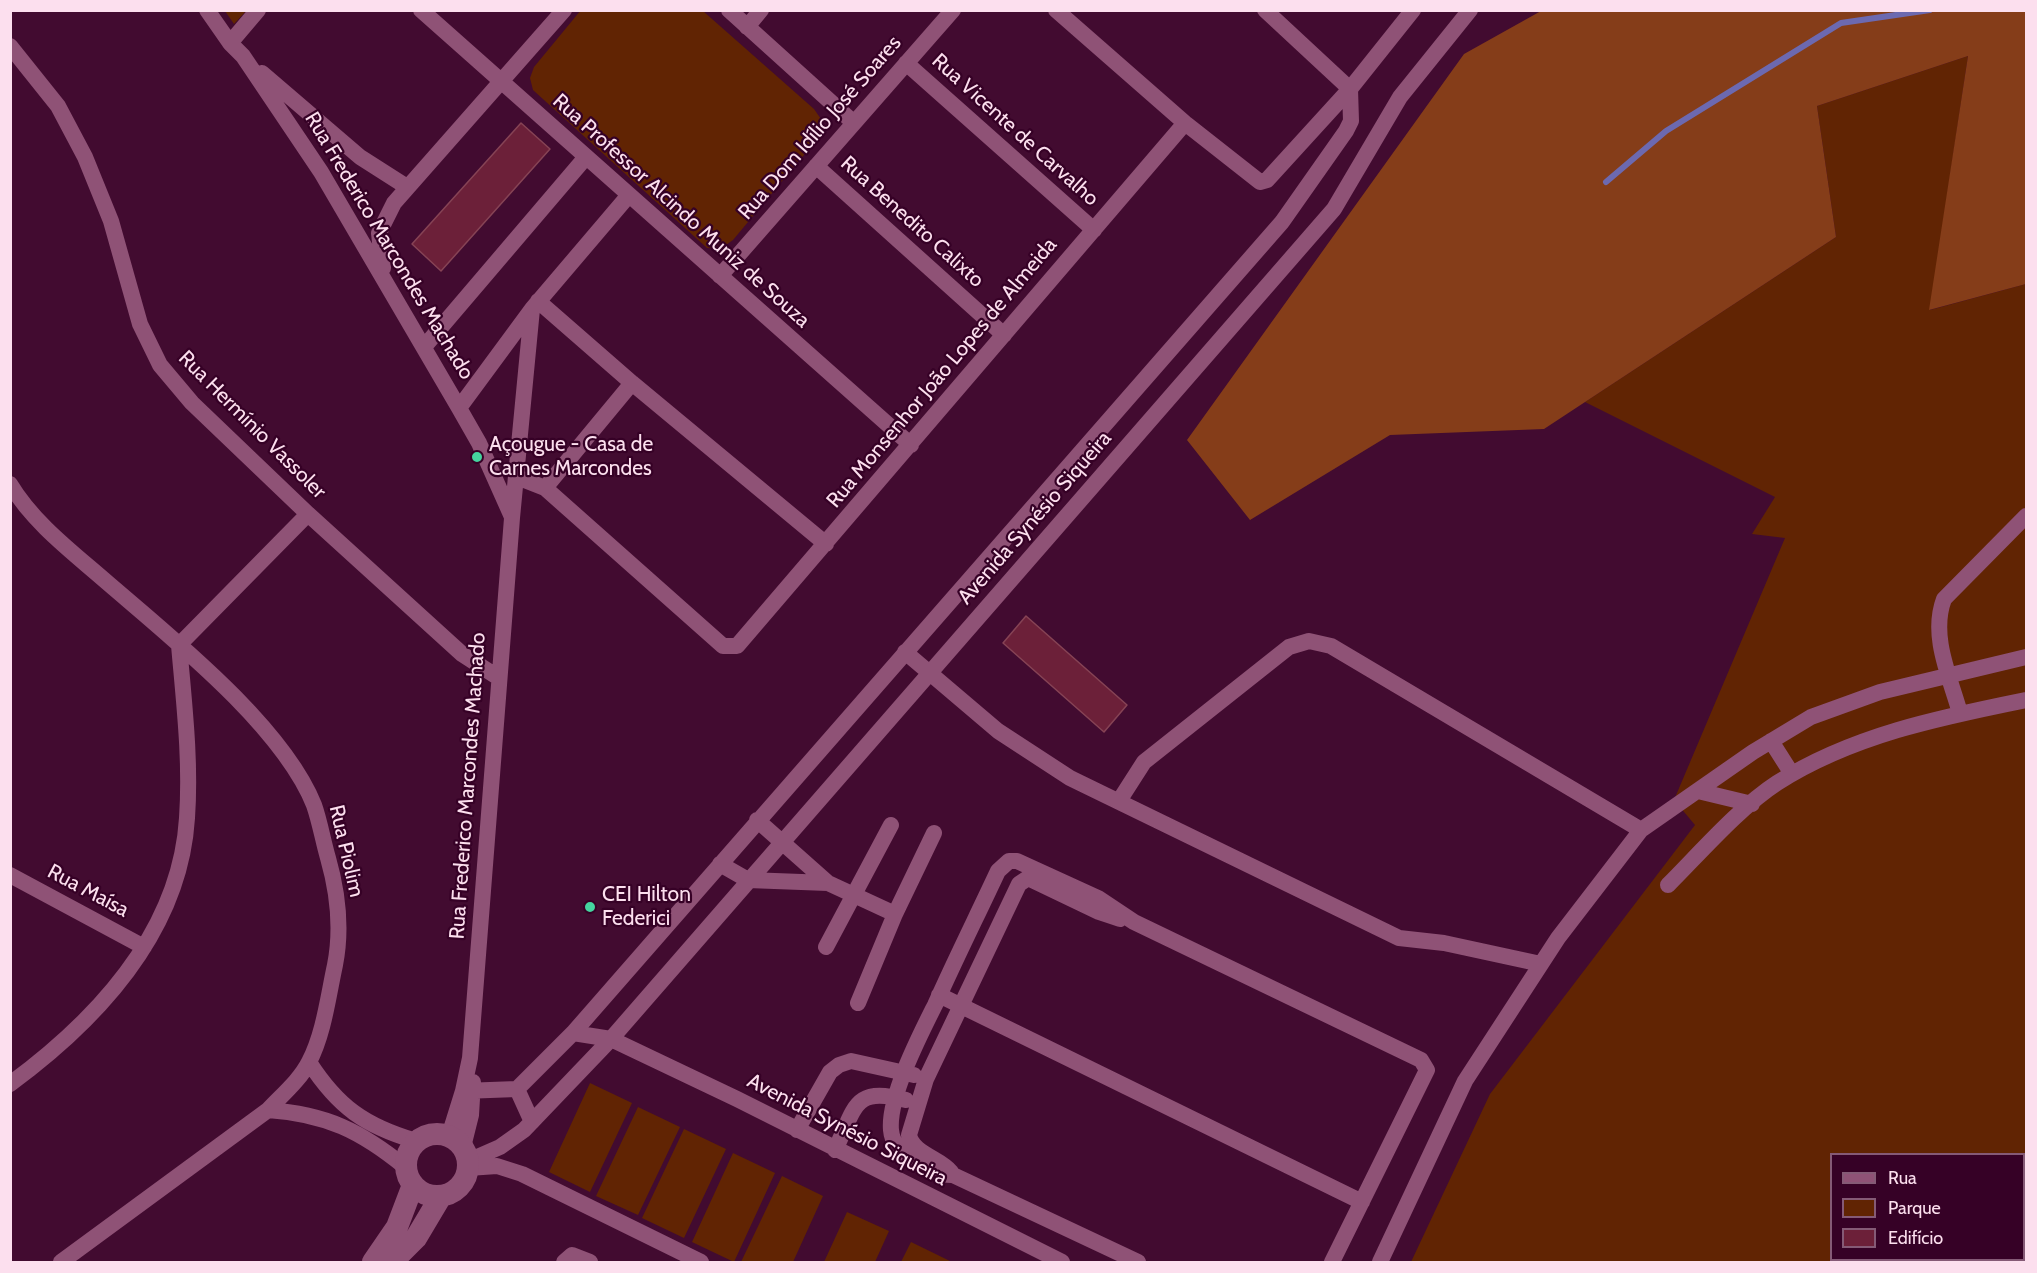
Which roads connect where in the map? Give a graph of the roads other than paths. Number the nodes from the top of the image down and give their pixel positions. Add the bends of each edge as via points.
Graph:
1 (207, 10) edge
2 (258, 10) edge
3 (421, 10) edge
4 (564, 10) edge
5 (729, 10) edge
6 (761, 10) edge
7 (953, 10) edge
8 (1056, 10) edge
9 (1265, 10) edge
10 (1413, 10) edge
11 (1470, 10) edge
12 (747, 27) junction
13 (230, 44) junction
14 (10, 46) edge
15 (243, 56) junction
16 (906, 63) junction
17 (500, 81) junction
18 (1350, 89) junction
19 (854, 123) junction
20 (1185, 123) junction
21 (586, 157) junction
22 (816, 166) junction
23 (407, 187) junction
24 (629, 195) junction
25 (1094, 230) junction
26 (720, 276) junction
27 (386, 282) junction
28 (535, 305) junction
29 (1004, 336) junction
30 (424, 347) junction
31 (632, 383) junction
32 (459, 408) junction
33 (911, 444) junction
34 (517, 477) junction
35 (10, 484) edge
36 (545, 488) junction
37 (308, 514) junction
38 (2026, 516) edge
39 (512, 518) junction
40 (826, 544) junction
41 (179, 645) junction
42 (905, 652) junction
43 (2026, 657) edge
44 (930, 673) junction
45 (1949, 675) junction
46 (499, 678) junction
47 (2026, 700) edge
48 (1960, 713) junction
49 (1771, 741) junction
50 (1792, 774) junction
51 (1698, 791) junction
52 (1119, 801) junction
53 (1752, 804) junction
54 (757, 820) junction
55 (891, 825) dead end
56 (1641, 830) junction
57 (934, 833) dead end
58 (783, 841) junction
59 (720, 864) junction
60 (10, 875) edge
61 (748, 880) junction
62 (828, 883) junction
63 (1668, 885) dead end
64 (36, 889) junction
65 (10, 890) edge
66 (855, 895) junction
67 (895, 914) junction
68 (1134, 922) junction
69 (144, 947) junction
70 (826, 947) dead end
71 (1541, 964) junction
72 (939, 995) junction
73 (858, 1003) dead end
74 (962, 1006) junction
75 (573, 1033) junction
76 (611, 1039) junction
77 (309, 1062) junction
78 (904, 1071) junction
79 (926, 1080) junction
80 (10, 1084) edge
81 (517, 1089) junction
82 (469, 1092) junction
83 (897, 1098) junction
84 (916, 1103) junction
85 (268, 1110) junction
86 (532, 1122) junction
87 (797, 1130) junction
88 (416, 1141) junction
89 (835, 1150) junction
90 (462, 1153) junction
91 (953, 1175) junction
92 (409, 1176) junction
93 (441, 1196) junction
94 (1362, 1202) junction
95 (380, 1261) edge
96 (61, 1263) edge
97 (564, 1263) edge
98 (590, 1263) edge
99 (701, 1263) edge
100 (1062, 1263) edge
101 (1138, 1263) edge
102 (1332, 1263) edge
103 (1380, 1263) edge

1 - 13 street, Rua Frederico Marcondes Machado
2 - 13 street
3 - 17 street, Rua Professor Alcindo Muniz de Souza
4 - 17 street
5 - 12 street
6 - 12 street
7 - 16 street, Rua Dom Idílio José Soares
8 - 20 street
9 - 18 street
10 - 18 street
11 - 44 street, Avenida Synésio Siqueira via 1400,97 1334,209
12 - 19 street
13 - 15 street, Rua Frederico Marcondes Machado
14 - 37 street, Rua Hermínio Vassoler via 58,106 84,157 111,221 140,324 160,365 192,403
15 - 23 street via 367,163
15 - 27 street, Rua Frederico Marcondes Machado via 321,172
16 - 19 street, Rua Dom Idílio José Soares
16 - 25 street, Rua Vicente de Carvalho
17 - 21 street, Rua Professor Alcindo Muniz de Souza
17 - 23 street
18 - 20 street via 1267,180 1260,182
18 - 42 street, Avenida Synésio Siqueira via 1351,121 1346,132 1282,222
19 - 22 street, Rua Dom Idílio José Soares
20 - 25 street, Rua Monsenhor João Lopes de Almeida
21 - 24 street, Rua Professor Alcindo Muniz de Souza
21 - 30 street
22 - 26 street, Rua Dom Idílio José Soares
22 - 29 street, Rua Benedito Calixto
23 - 27 street via 385,217 379,233
24 - 26 street, Rua Professor Alcindo Muniz de Souza
24 - 28 street
25 - 29 street, Rua Monsenhor João Lopes de Almeida
26 - 33 street, Rua Professor Alcindo Muniz de Souza
27 - 30 street, Rua Frederico Marcondes Machado
28 - 31 street
28 - 32 street
28 - 34 street, Rua Frederico Marcondes Machado
29 - 33 street, Rua Monsenhor João Lopes de Almeida
30 - 32 street, Rua Frederico Marcondes Machado
31 - 36 street
31 - 40 street
32 - 39 street, Rua Frederico Marcondes Machado
33 - 40 street, Rua Monsenhor João Lopes de Almeida
34 - 36 street
34 - 39 street, Rua Frederico Marcondes Machado
35 - 41 street, Rua Piolim via 49,531
36 - 40 street, Rua Monsenhor João Lopes de Almeida via 723,646 731,648 737,646
37 - 41 street
37 - 46 street, Rua Hermínio Vassoler via 462,654
38 - 45 street via 1944,599 1938,615 1939,636
39 - 46 street, Rua Frederico Marcondes Machado
41 - 69 street via 189,763 187,821 177,876
41 - 77 street, Rua Piolim via 257,722 290,763 314,805 336,889 339,943 320,1034
42 - 44 street
42 - 54 street, Avenida Synésio Siqueira
43 - 45 street
44 - 52 street via 998,731 1070,778
44 - 58 street, Avenida Synésio Siqueira
45 - 48 street
45 - 49 street via 1880,692 1821,713
46 - 82 street, Rua Frederico Marcondes Machado
47 - 48 street
48 - 50 street via 1875,738
49 - 50 street
49 - 51 street
50 - 53 street
51 - 53 street
51 - 56 street
52 - 56 street via 1144,762 1289,647 1309,641 1331,646
52 - 71 street via 1400,938 1444,943
53 - 63 street
54 - 58 street
54 - 59 street, Avenida Synésio Siqueira
55 - 66 street
56 - 71 street
57 - 67 street
58 - 61 street, Avenida Synésio Siqueira
58 - 62 street
59 - 61 street
59 - 75 street, Avenida Synésio Siqueira
60 - 64 street, Rua Maísa
61 - 62 street
61 - 76 street, Avenida Synésio Siqueira
62 - 66 street
64 - 65 street
64 - 69 street, Rua Maísa
66 - 67 street
66 - 70 street
67 - 73 street
68 - 72 street via 1098,898 1017,861 1009,861 998,871
68 - 74 street via 1023,879
68 - 94 street via 1421,1060 1427,1070
69 - 80 street via 123,979 86,1020 42,1061
71 - 103 street via 1465,1081
72 - 74 street
72 - 78 street
74 - 79 street
74 - 94 street
75 - 76 street, Avenida Synésio Siqueira
75 - 81 street, Avenida Synésio Siqueira
76 - 86 street, Avenida Synésio Siqueira
76 - 87 street, Avenida Synésio Siqueira
77 - 85 street, Rua Piolim
77 - 88 street via 321,1082 351,1113 391,1134
78 - 79 street
78 - 83 street
78 - 87 street via 851,1061 839,1065 830,1072
79 - 84 street
81 - 82 street
81 - 86 street
82 - 90 street, Rua Frederico Marcondes Machado
83 - 84 street
83 - 89 street via 878,1094 860,1101
83 - 91 street via 891,1129 895,1145 928,1168 945,1176
84 - 91 street via 910,1141
85 - 92 street via 298,1112 346,1127
85 - 96 street, Rua Piolim
86 - 90 street, Avenida Synésio Siqueira via 500,1147
87 - 89 street, Avenida Synésio Siqueira
88 - 90 street via 432,1134
88 - 92 street via 406,1158
89 - 100 street, Avenida Synésio Siqueira
90 - 93 street via 466,1176 456,1190
90 - 99 street via 522,1174
91 - 101 street
92 - 93 street via 421,1192
92 - 95 street via 397,1227
93 - 95 street via 417,1238
94 - 102 street
97 - 98 street via 572,1255

